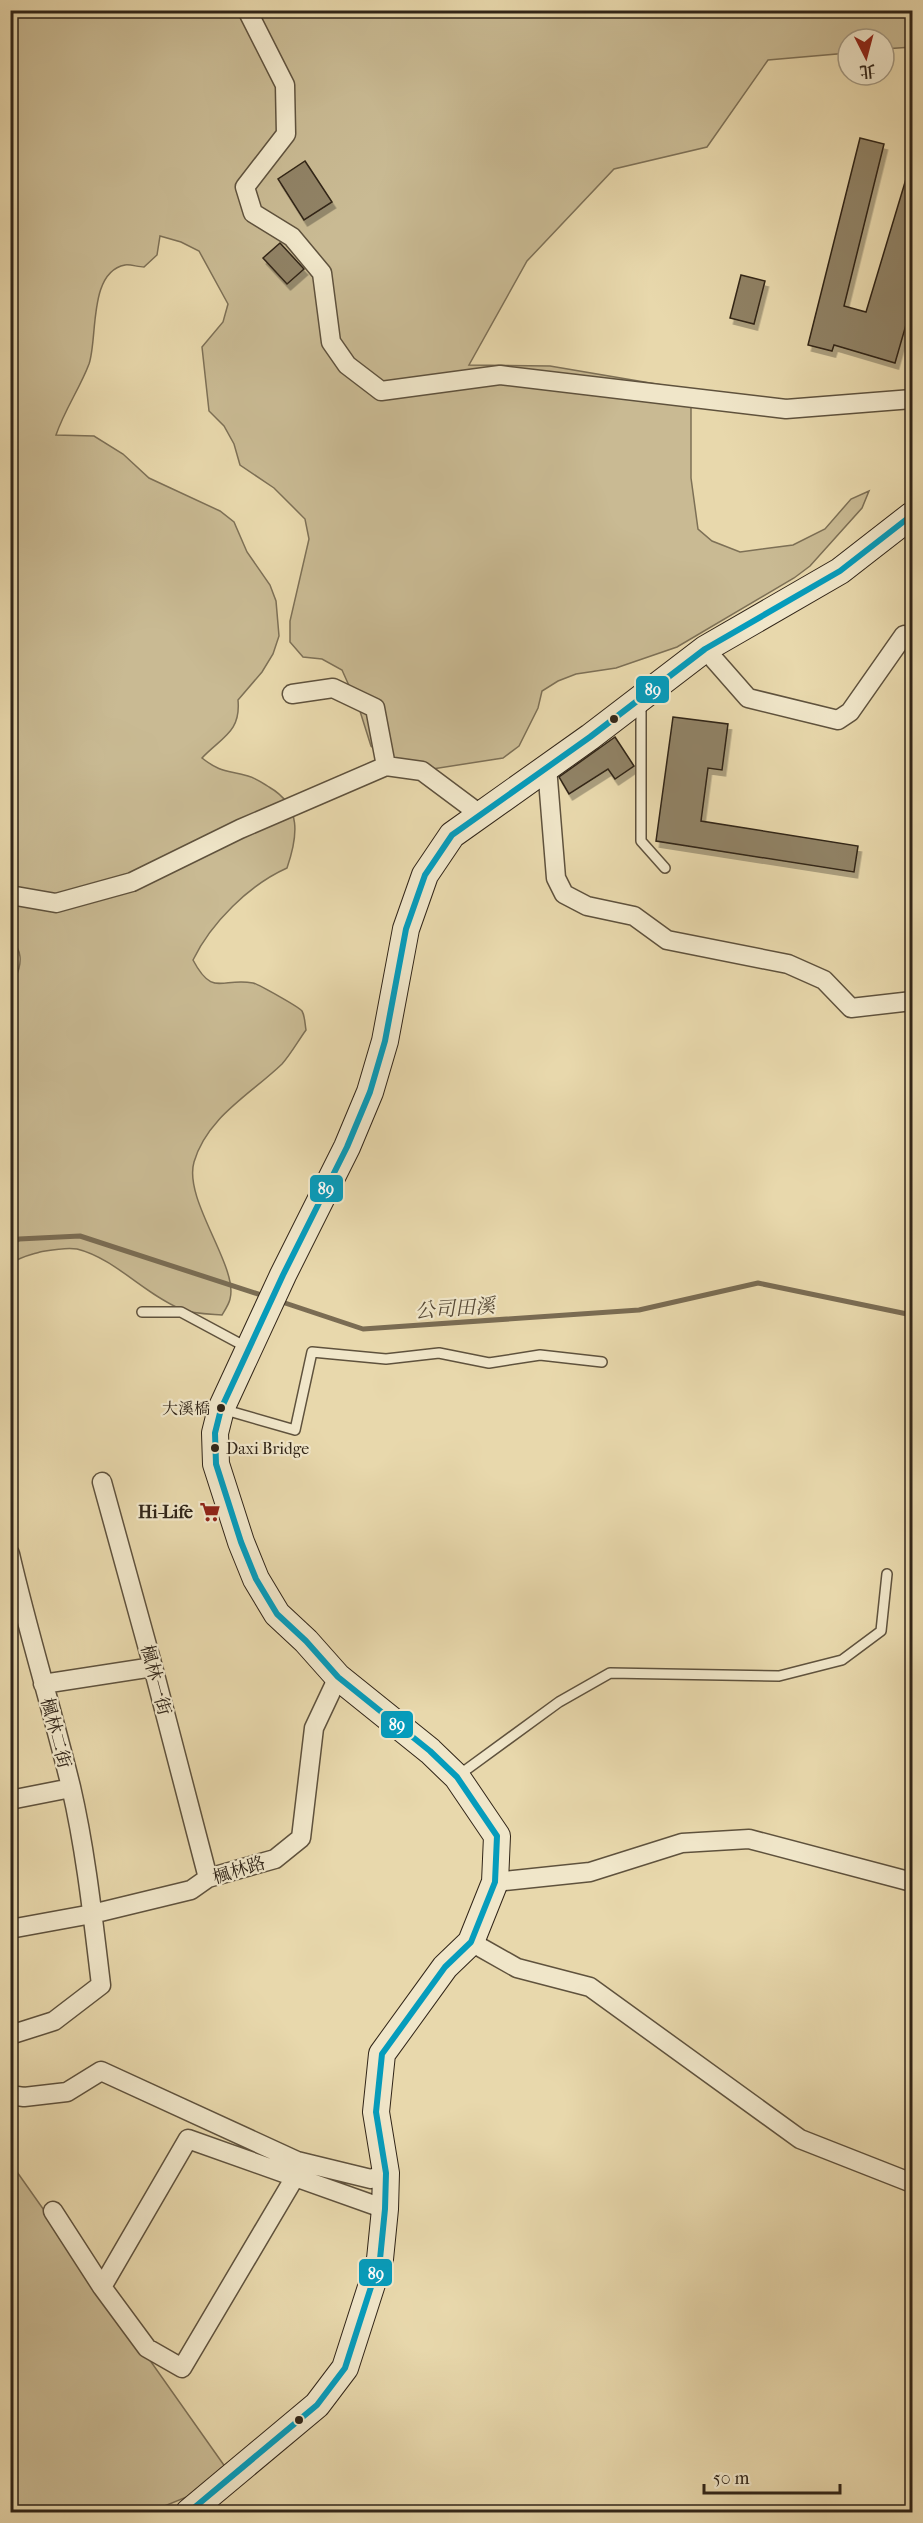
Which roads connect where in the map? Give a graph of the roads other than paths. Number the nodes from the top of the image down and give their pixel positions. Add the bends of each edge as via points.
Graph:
1 (247, 10) edge
2 (912, 399) edge
3 (912, 515) edge
4 (904, 635) dead end
5 (705, 649) junction
6 (292, 694) dead end
7 (641, 698) junction
8 (386, 766) junction
9 (547, 767) junction
10 (481, 815) junction
11 (665, 868) dead end
12 (10, 895) edge
13 (912, 1001) edge
14 (142, 1312) dead end
15 (250, 1349) junction
16 (602, 1362) dead end
17 (221, 1409) junction
18 (102, 1482) dead end
19 (10, 1554) edge
20 (887, 1574) dead end
21 (17, 1615) edge
22 (153, 1667) junction
23 (338, 1677) junction
24 (43, 1684) junction
25 (457, 1777) junction
26 (71, 1788) junction
27 (10, 1800) edge
28 (208, 1878) junction
29 (495, 1882) junction
30 (912, 1882) edge
31 (93, 1914) junction
32 (10, 1929) edge
33 (471, 1942) junction
34 (10, 2035) edge
35 (10, 2095) edge
36 (386, 2173) junction
37 (295, 2177) junction
38 (912, 2183) edge
39 (386, 2209) junction
40 (53, 2211) dead end
41 (102, 2287) junction
42 (189, 2512) edge

1 - 2 street via 285,85 286,134 245,187 253,213 292,237 322,273 331,342 347,365 381,391 500,375 786,409
3 - 5 main road via 840,571
4 - 5 street via 850,712 838,720 748,698
5 - 7 main road
6 - 8 street via 333,688 375,708
7 - 9 main road
7 - 11 lane via 641,842
8 - 10 street via 422,771
8 - 12 street via 240,829 132,882 56,903
9 - 10 main road
9 - 13 street via 556,878 564,894 587,906 634,916 667,940 788,964 824,980 851,1008
10 - 15 main road via 452,835 425,875 406,929 385,1041 370,1092 348,1147
14 - 15 lane via 181,1312
15 - 17 main road
16 - 17 lane via 540,1355 489,1363 439,1353 386,1359 312,1352 295,1430
17 - 23 main road via 215,1432 216,1464 256,1579 277,1614
18 - 22 street, 楓林一街
19 - 21 street, 楓林二街
20 - 25 lane via 881,1630 842,1660 779,1676 610,1673 559,1702
21 - 24 street, 楓林二街
22 - 24 street
22 - 28 street, 楓林一街
23 - 25 main road
23 - 28 street, 楓林路 via 314,1728 301,1838 274,1859
24 - 26 street, 楓林二街
25 - 29 main road via 497,1836
26 - 27 street
26 - 31 street, 楓林二街
28 - 31 street, 楓林路 via 191,1890
29 - 30 street via 590,1872 681,1843 749,1839
29 - 33 main road
31 - 32 street, 楓林路
31 - 34 street, 楓林二街 via 101,1985 54,2021
33 - 36 main road via 445,1967 382,2054 376,2112
33 - 38 street via 517,1968 590,1987 800,2139
35 - 36 street via 67,2092 101,2071 297,2161 371,2179
36 - 39 main road
37 - 39 street
37 - 41 street via 188,2139
37 - 41 street via 182,2368 147,2348
39 - 42 main road via 380,2259 345,2368 317,2405 277,2442
40 - 41 street

